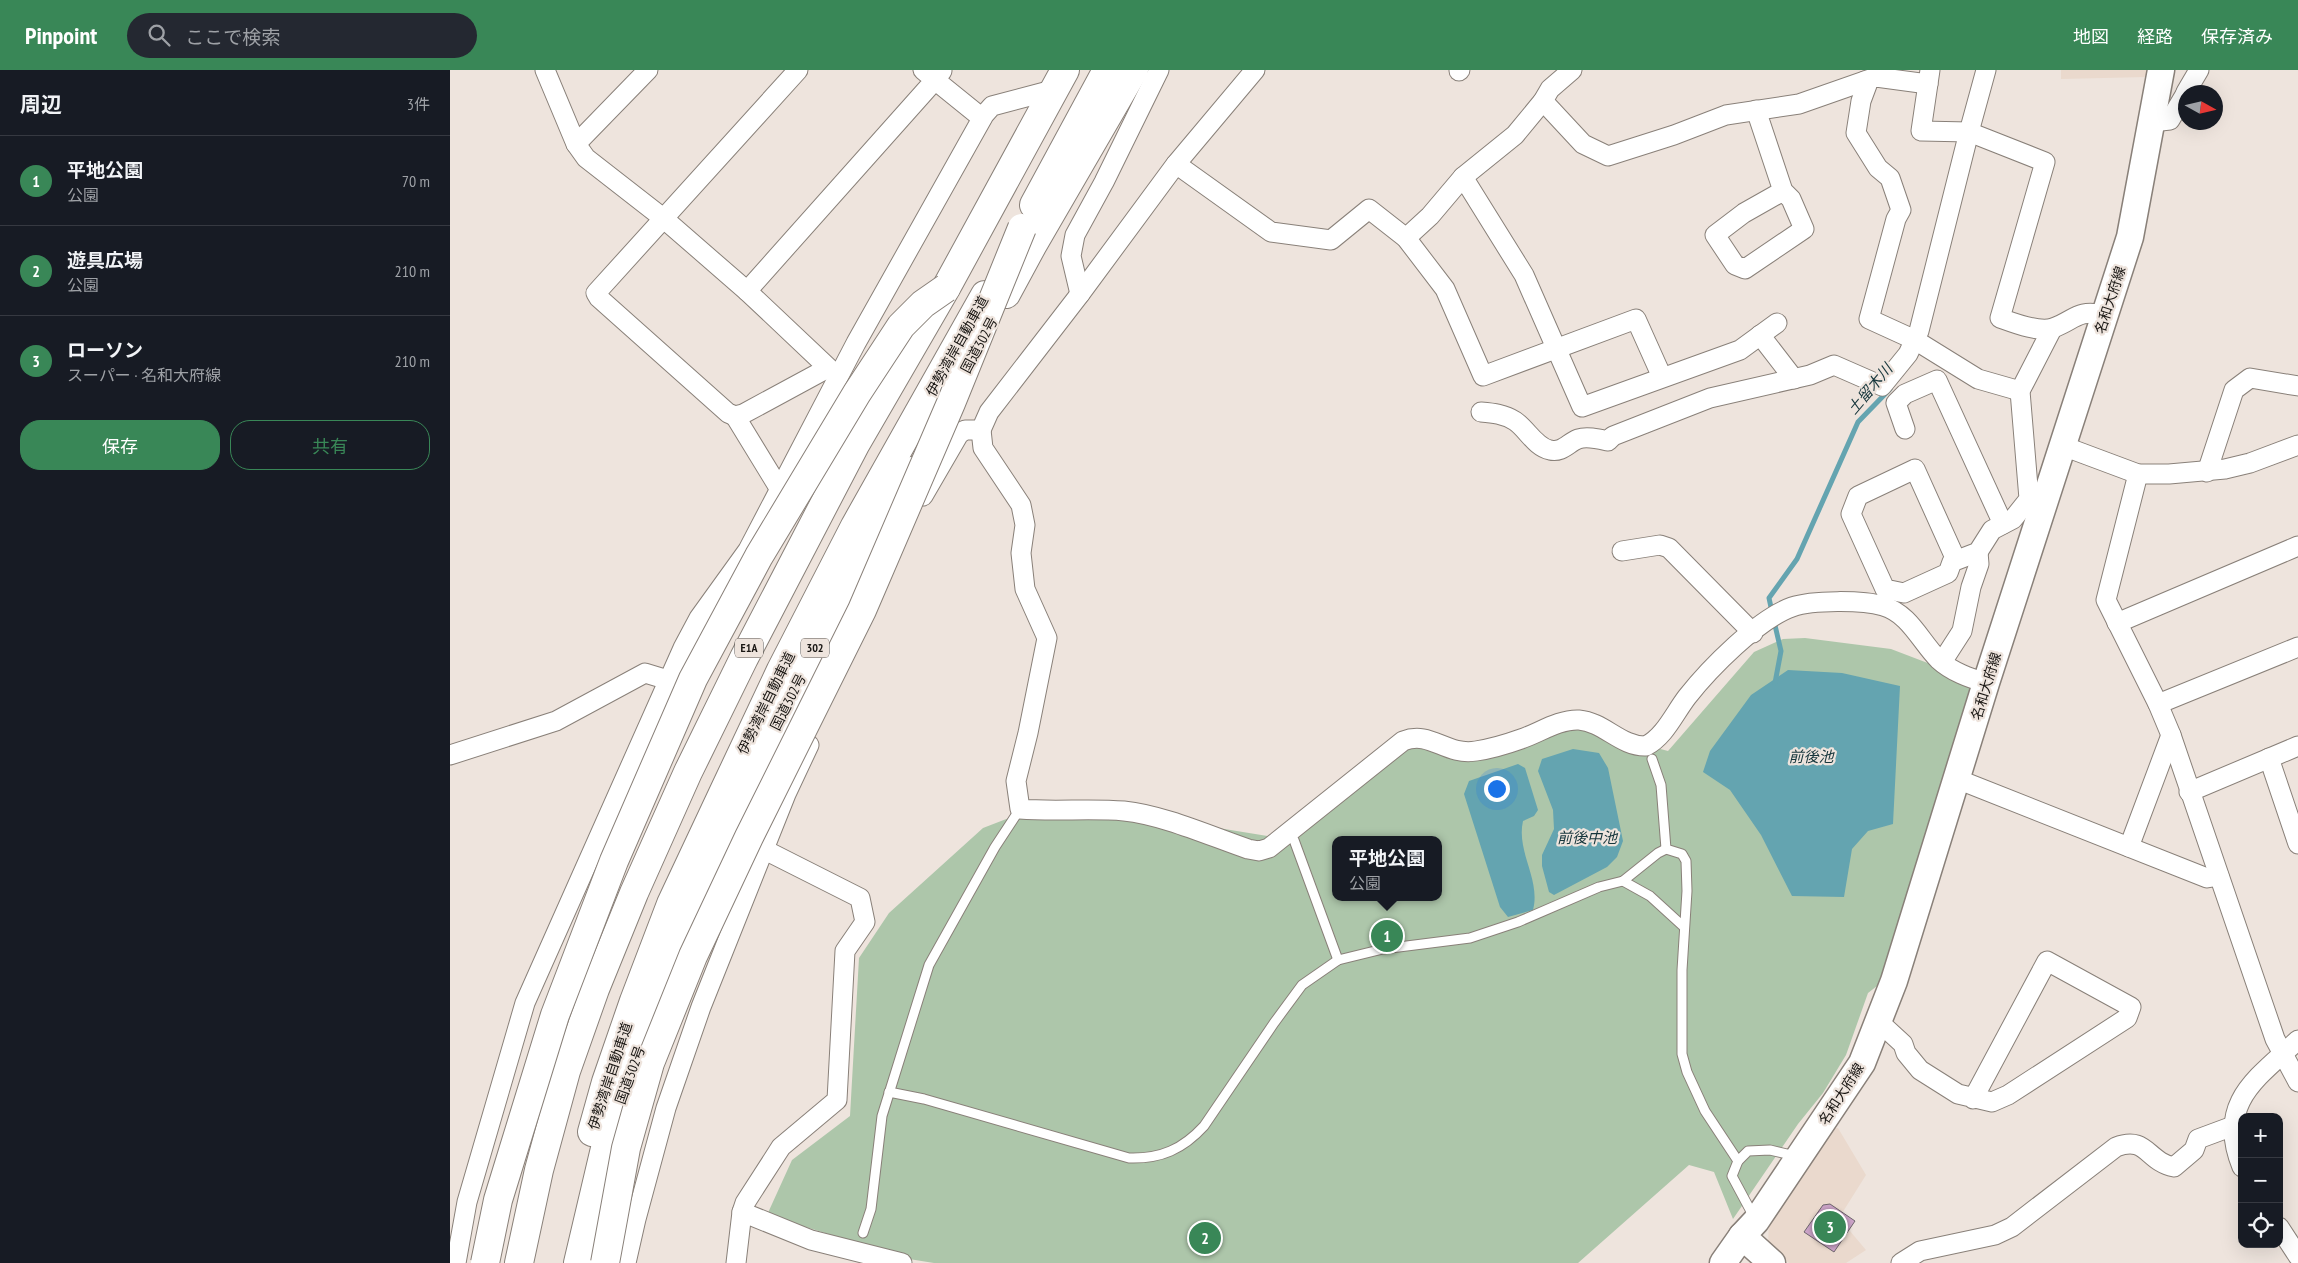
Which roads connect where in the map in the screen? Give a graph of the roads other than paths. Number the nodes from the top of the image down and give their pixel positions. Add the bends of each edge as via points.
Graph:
1 (545, 70) edge
2 (648, 70) edge
3 (798, 70) edge
4 (1065, 70) edge
5 (1107, 70) edge
6 (1134, 70) edge
7 (1159, 70) edge
8 (1255, 70) edge
9 (1572, 70) edge
10 (1986, 70) edge
11 (2161, 70) edge
12 (2199, 70) edge
13 (934, 73) edge
14 (1929, 77) edge
15 (1051, 81) edge
16 (1865, 81) junction
17 (2191, 85) edge
18 (1544, 101) junction
19 (2178, 106) edge
20 (1756, 110) junction
21 (982, 118) junction
22 (2152, 122) junction
23 (1975, 134) junction
24 (576, 144) junction
25 (1176, 164) junction
26 (1464, 177) junction
27 (1783, 191) junction
28 (663, 218) junction
29 (1022, 228) junction
30 (1406, 238) junction
31 (946, 288) junction
32 (747, 290) junction
33 (1080, 294) junction
34 (2104, 315) junction
35 (1777, 323) dead end
36 (2052, 329) junction
37 (1760, 335) junction
38 (1915, 340) junction
39 (1556, 349) junction
40 (833, 372) junction
41 (1662, 377) junction
42 (1794, 379) junction
43 (2298, 386) edge
44 (2020, 391) junction
45 (1481, 412) dead end
46 (735, 416) junction
47 (1905, 429) dead end
48 (981, 430) junction
49 (2298, 445) edge
50 (2064, 446) junction
51 (2207, 472) junction
52 (2138, 474) junction
53 (779, 488) junction
54 (2003, 524) junction
55 (2298, 546) edge
56 (1622, 551) dead end
57 (1978, 552) junction
58 (1956, 560) junction
59 (1766, 623) junction
60 (2117, 623) junction
61 (2298, 647) edge
62 (1942, 662) junction
63 (668, 680) junction
64 (1986, 684) junction
65 (2158, 704) junction
66 (2171, 735) junction
67 (2298, 746) edge
68 (450, 755) edge
69 (2269, 758) junction
70 (1652, 759) dead end
71 (1957, 780) junction
72 (2189, 792) junction
73 (1020, 809) junction
74 (1294, 840) dead end
75 (2298, 844) edge
76 (2130, 847) junction
77 (1666, 849) junction
78 (765, 850) junction
79 (2219, 876) junction
80 (1623, 881) junction
81 (1684, 928) junction
82 (1338, 960) junction
83 (1878, 1021) junction
84 (2298, 1040) edge
85 (2282, 1055) junction
86 (2298, 1082) edge
87 (889, 1092) junction
88 (1973, 1099) junction
89 (2233, 1126) junction
90 (1800, 1157) junction
91 (2239, 1158) edge
92 (1738, 1161) junction
93 (459, 1201) edge
94 (742, 1212) junction
95 (1749, 1229) junction
96 (863, 1233) dead end
97 (2283, 1233) edge
98 (2298, 1256) edge
99 (456, 1263) edge
100 (485, 1263) edge
101 (517, 1263) edge
102 (559, 1263) edge
103 (578, 1263) edge
104 (605, 1263) edge
105 (626, 1263) edge
106 (736, 1263) edge
107 (902, 1263) edge
108 (1723, 1263) edge
109 (1772, 1263) edge
110 (1901, 1263) edge

1 - 24 street
2 - 24 street
3 - 28 street
4 - 31 highway, E1A
5 - 29 highway, 伊勢湾岸自動車道
6 - 103 highway, 国道302号 / 302 via 1032,246 853,574 777,723 653,1012 607,1140
7 - 33 street via 1075,235 1071,256
8 - 25 street
9 - 18 street via 1550,89
10 - 23 street
11 - 22 main road, 名和大府線
12 - 17 street
13 - 21 street
13 - 32 street
14 - 16 street via 1876,77
14 - 23 street via 1920,131
15 - 21 street via 992,106
15 - 101 highway via 815,506 682,774 632,887 564,1064 538,1158
16 - 20 street via 1799,104
16 - 38 street via 1867,85 1856,133 1878,168 1890,178 1901,210 1869,320
18 - 20 street via 1583,144 1608,156 1726,115
18 - 26 street via 1516,135
19 - 22 street via 2170,120
20 - 27 street
21 - 40 street
22 - 34 main road, 名和大府線 via 2130,237
23 - 36 street via 2044,162 2000,318 2023,326
23 - 38 street
24 - 28 street via 586,158
25 - 30 street via 1271,232 1331,240 1369,209
25 - 33 street
26 - 30 street
26 - 39 street via 1524,275
27 - 27 street via 1791,199 1804,229 1745,269 1735,265 1715,235 1744,213
28 - 32 street
28 - 46 street via 596,293 728,414
29 - 102 highway, 伊勢湾岸自動車道, bridge via 855,526 777,678 671,904 606,1082
29 - 104 highway, bridge via 955,395 862,610 689,965 650,1063 626,1148
30 - 39 street via 1445,289 1483,376
31 - 100 highway, bridge via 923,304 901,326 857,393 759,556 693,678 614,861 556,1015 498,1200
31 - 101 highway, E1A via 855,445 744,658 634,893 566,1071
32 - 40 street
33 - 48 street via 989,412
34 - 36 street via 2092,312 2075,316
34 - 50 main road, 名和大府線
35 - 37 street
36 - 44 street
37 - 41 street via 1740,350
37 - 42 street
38 - 42 street via 1882,386 1834,365
38 - 44 street via 1978,379
39 - 41 street via 1636,319
39 - 41 street via 1582,407
40 - 46 street
40 - 53 street
42 - 45 street via 1710,398 1613,436 1608,441 1578,439 1563,449 1551,450 1541,446 1515,421 1502,414
43 - 51 street via 2250,378 2239,384 2234,390
44 - 54 street via 2029,498 2013,519
46 - 53 street
47 - 54 street via 1896,403 1905,394 1937,380
48 - 73 street via 983,448 1021,505 1025,526 1022,553 1025,589 1047,638 1016,781
48 - 78 street via 965,430 959,434 903,530 900,552 786,794
49 - 51 street via 2250,463
50 - 52 street
50 - 64 main road, 名和大府線
51 - 52 street
52 - 60 street via 2107,593 2108,607
53 - 63 street via 748,550 699,618
54 - 57 street via 1992,530
55 - 60 street
56 - 59 street via 1660,545 1669,548
57 - 58 street
57 - 62 street via 1979,564 1962,631
58 - 58 street via 1948,573 1904,593 1885,589 1851,514 1858,496 1915,468
59 - 62 street via 1793,607 1810,604 1860,602 1882,606 1910,623
59 - 73 street via 1718,663 1687,697 1659,738 1646,746 1629,743 1597,724 1576,720 1476,752 1453,750 1414,736 1402,741 1269,848 1259,851 1146,814
60 - 65 street
61 - 65 street
62 - 64 street
63 - 68 street via 644,673 556,721
63 - 93 street via 525,1003
64 - 71 main road, 名和大府線
65 - 66 street
66 - 72 street
66 - 76 street
67 - 69 street
69 - 72 street
69 - 75 street
70 - 77 lane via 1660,786
71 - 76 street
71 - 83 main road, 名和大府線 via 1894,981
72 - 79 street
73 - 87 lane via 929,964
74 - 82 lane
76 - 79 street via 2207,878
77 - 80 lane
77 - 81 lane via 1682,854 1686,860
78 - 94 street via 860,898 865,922 846,951 837,1100 781,1147
78 - 105 street via 701,1007 666,1108
79 - 85 street
80 - 81 lane via 1650,896
80 - 82 lane via 1599,887 1518,922 1470,938 1382,949
81 - 92 lane via 1682,1054 1705,1111
82 - 87 lane via 1302,985 1204,1126 1191,1140 1163,1156 1129,1158
83 - 88 street via 1903,1044 1920,1070 1958,1094
83 - 90 main road, 名和大府線 via 1862,1064
84 - 85 street
85 - 86 street
85 - 89 street via 2256,1078 2244,1094
87 - 96 lane via 882,1116 871,1209
88 - 88 street via 1992,1102 2008,1095 2128,1018 2131,1007 2047,961
89 - 91 street
89 - 110 street via 2198,1139 2194,1150 2174,1167 2165,1165 2137,1144 2128,1142 2116,1147 2012,1227 1995,1235 1920,1252
90 - 92 lane via 1770,1150 1748,1151
90 - 95 main road, 名和大府線
92 - 95 lane via 1732,1176
93 - 99 street
94 - 106 street
94 - 107 street via 811,1240
95 - 108 main road, 名和大府線
95 - 109 main road
97 - 98 street

